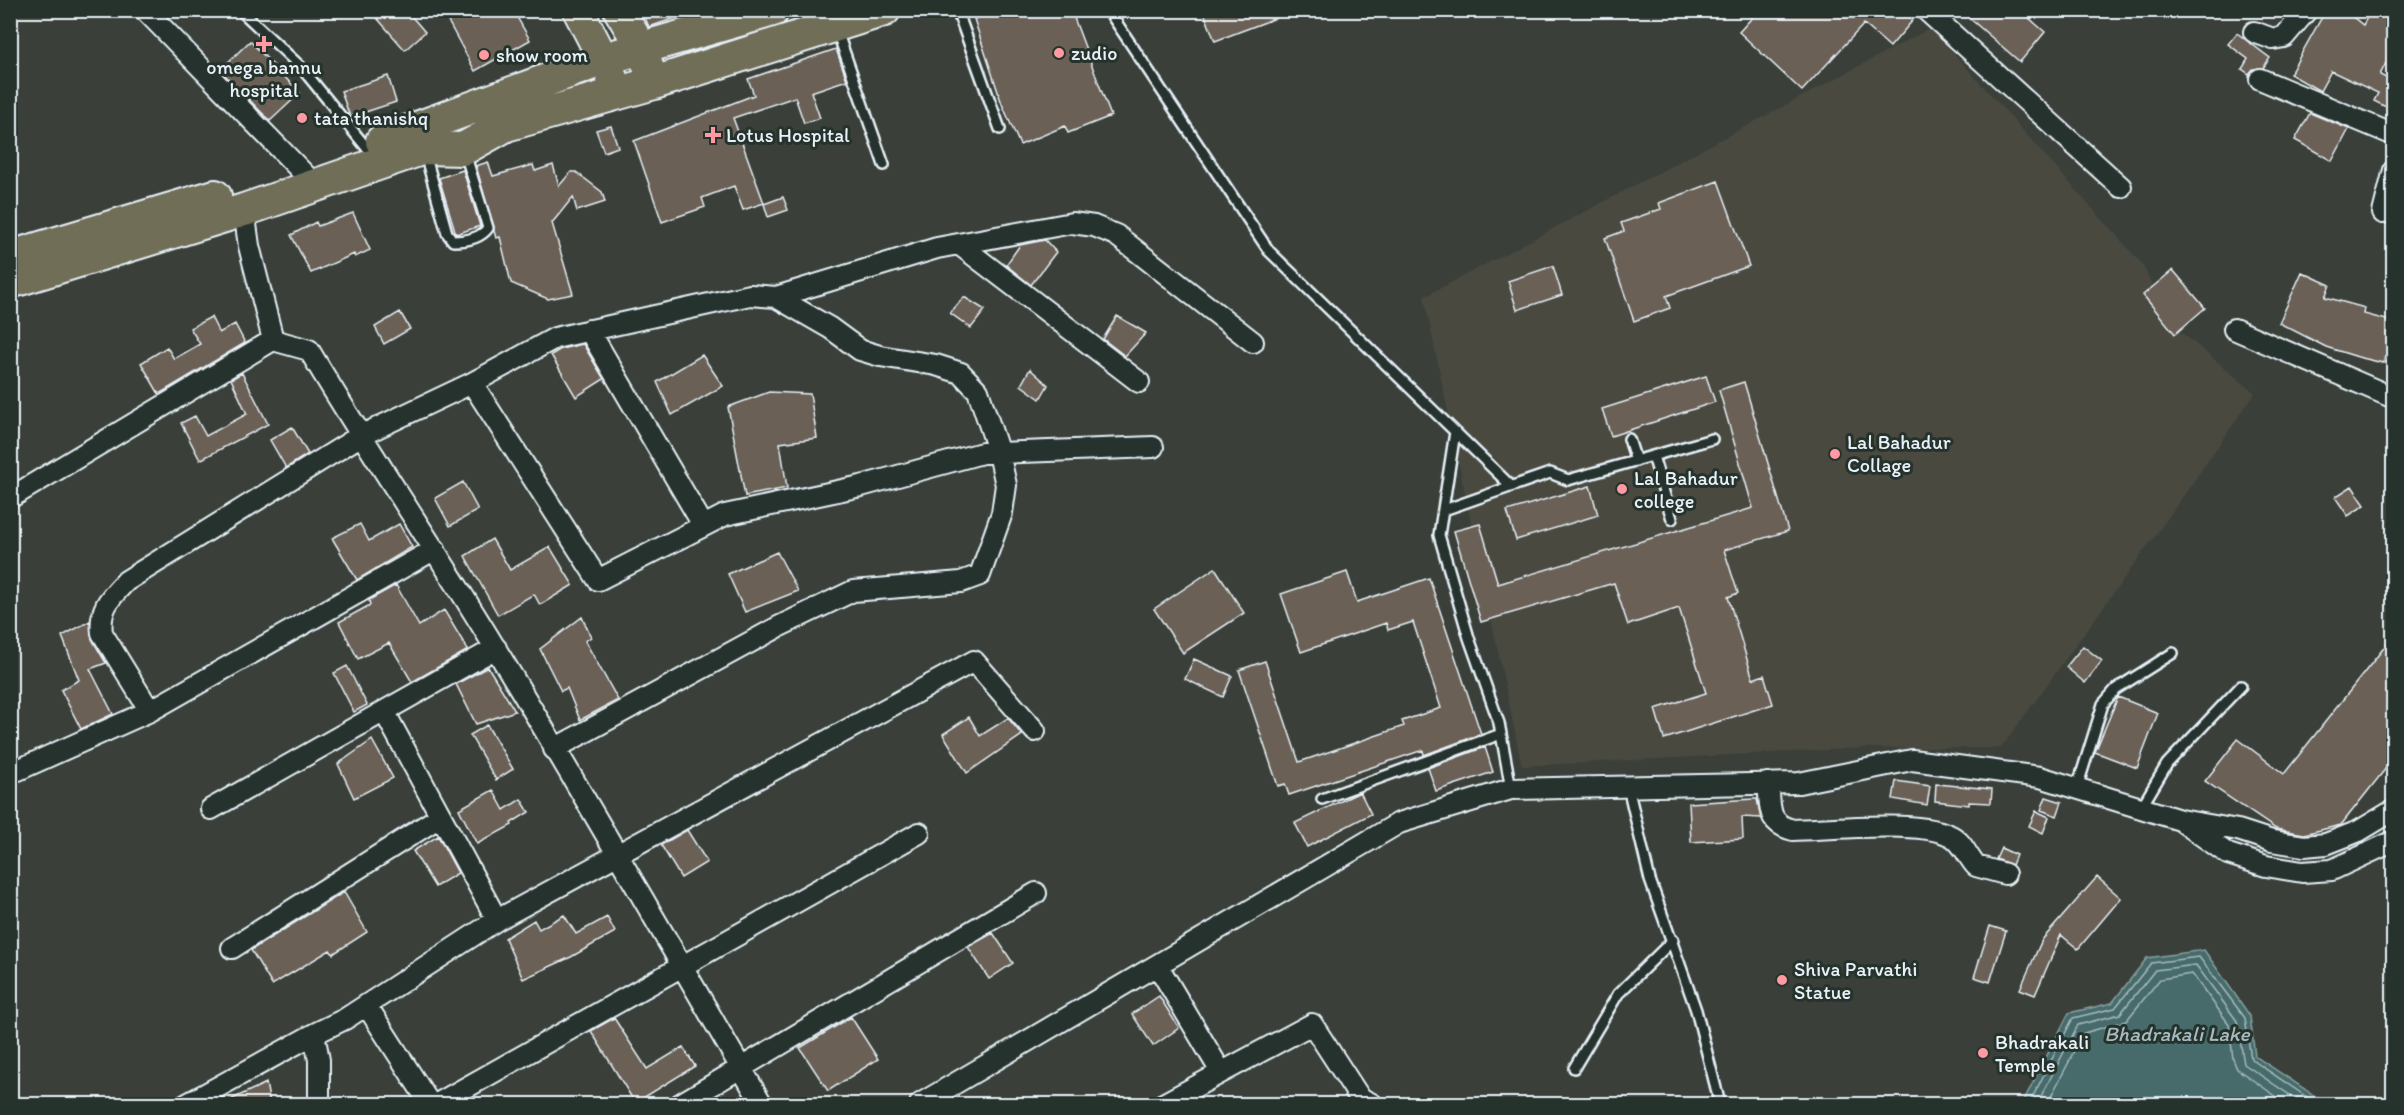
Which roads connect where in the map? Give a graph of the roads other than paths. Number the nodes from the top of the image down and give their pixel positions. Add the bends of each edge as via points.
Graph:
1 (145, 10) edge
2 (240, 10) edge
3 (578, 10) edge
4 (619, 10) edge
5 (773, 10) edge
6 (884, 10) edge
7 (957, 10) edge
8 (1108, 10) edge
9 (1926, 10) edge
10 (2307, 10) edge
11 (836, 26) junction
12 (2254, 32) dead end
13 (641, 47) junction
14 (604, 59) junction
15 (2260, 79) dead end
16 (654, 83) junction
17 (617, 94) junction
18 (1000, 129) dead end
19 (2394, 135) edge
20 (366, 147) junction
21 (424, 148) junction
22 (463, 149) junction
23 (884, 165) dead end
24 (2394, 170) edge
25 (309, 178) junction
26 (2121, 187) dead end
27 (244, 210) junction
28 (2383, 213) dead end
29 (960, 245) junction
30 (10, 257) edge
31 (10, 282) edge
32 (776, 297) junction
33 (2234, 329) dead end
34 (589, 330) junction
35 (273, 339) junction
36 (1253, 342) dead end
37 (1139, 382) dead end
38 (472, 383) junction
39 (2394, 398) edge
40 (1455, 432) junction
41 (360, 436) junction
42 (1629, 439) dead end
43 (1712, 439) dead end
44 (1154, 447) dead end
45 (999, 453) junction
46 (1653, 456) junction
47 (1636, 461) junction
48 (1510, 486) junction
49 (10, 498) edge
50 (1444, 510) junction
51 (1672, 519) dead end
52 (703, 525) junction
53 (435, 549) junction
54 (496, 648) junction
55 (2173, 652) dead end
56 (2241, 686) dead end
57 (150, 711) junction
58 (384, 711) junction
59 (1035, 731) dead end
60 (1501, 734) junction
61 (554, 748) junction
62 (18, 770) dead end
63 (1768, 783) junction
64 (1628, 787) junction
65 (2076, 788) junction
66 (1511, 789) junction
67 (1322, 799) dead end
68 (2141, 808) junction
69 (211, 809) dead end
70 (2394, 810) edge
71 (441, 816) junction
72 (2180, 820) junction
73 (919, 833) dead end
74 (2394, 841) edge
75 (617, 856) junction
76 (2005, 874) dead end
77 (1035, 893) dead end
78 (498, 920) junction
79 (1673, 940) junction
80 (232, 948) dead end
81 (681, 966) junction
82 (1158, 966) junction
83 (367, 1006) junction
84 (314, 1034) junction
85 (740, 1067) junction
86 (1574, 1068) dead end
87 (1221, 1072) junction
88 (187, 1104) edge
89 (319, 1104) edge
90 (430, 1104) edge
91 (437, 1104) edge
92 (680, 1104) edge
93 (762, 1104) edge
94 (920, 1104) edge
95 (1163, 1104) edge
96 (1372, 1104) edge
97 (1720, 1104) edge

1 - 25 street
2 - 20 lane via 300,66
3 - 14 main road
4 - 13 main road
5 - 13 highway
6 - 11 highway
7 - 18 lane
8 - 40 lane via 1269,251
9 - 26 street
10 - 12 street via 2283,37 2273,39
11 - 16 highway
11 - 23 lane
13 - 14 highway
13 - 16 main road
14 - 17 main road
14 - 20 highway
15 - 19 street
16 - 17 highway
17 - 22 highway via 506,125
20 - 25 highway
21 - 22 highway
21 - 22 lane via 447,233 453,242 467,241 488,228
21 - 25 highway
24 - 28 street
25 - 27 highway
25 - 30 highway
27 - 31 highway
27 - 35 street via 249,246
29 - 32 street via 937,248
29 - 36 street via 1072,223 1094,226 1116,235
29 - 37 street
32 - 34 street via 750,295
32 - 45 street via 860,350 961,373 978,391
33 - 39 street
34 - 38 street via 555,338
34 - 52 street
35 - 41 street via 309,350
35 - 49 street
38 - 41 street
38 - 52 street via 598,580
40 - 48 lane
40 - 50 lane
41 - 53 street
41 - 57 street via 126,581 109,600 100,618 102,633
42 - 47 lane
43 - 46 lane
44 - 45 street
45 - 52 street via 982,453 861,486 725,515
45 - 61 street via 1006,485 1002,513 980,575 960,582 853,591
46 - 47 lane
46 - 51 lane
47 - 48 lane via 1568,480 1550,473
48 - 50 lane
50 - 60 lane via 1439,535
53 - 54 street
53 - 57 street
54 - 58 street
54 - 61 street
55 - 65 lane via 2116,688 2103,704
56 - 68 lane via 2167,764
57 - 62 street
58 - 69 street
58 - 71 street
59 - 75 street via 974,661
60 - 66 lane
60 - 67 lane
61 - 75 street
63 - 64 street
63 - 65 street via 1799,783 1912,760 2040,777
63 - 76 street via 1772,817 1782,827 1935,830 1958,840 1976,866
64 - 66 street
64 - 79 lane via 1650,880
65 - 68 street
66 - 82 street via 1399,823
68 - 72 street
70 - 72 street via 2359,831 2326,844 2304,846
71 - 78 street
71 - 80 street
72 - 74 street via 2228,854 2302,872 2332,870
73 - 81 street
75 - 78 street
75 - 81 street
77 - 85 street
78 - 83 street
79 - 86 lane via 1618,994
79 - 97 lane
81 - 85 street
81 - 91 street
82 - 87 street
82 - 94 street
83 - 84 street
83 - 90 street
84 - 88 street
84 - 89 street via 319,1060
85 - 92 street
85 - 93 street
87 - 95 street
87 - 96 street via 1312,1024 1360,1098

